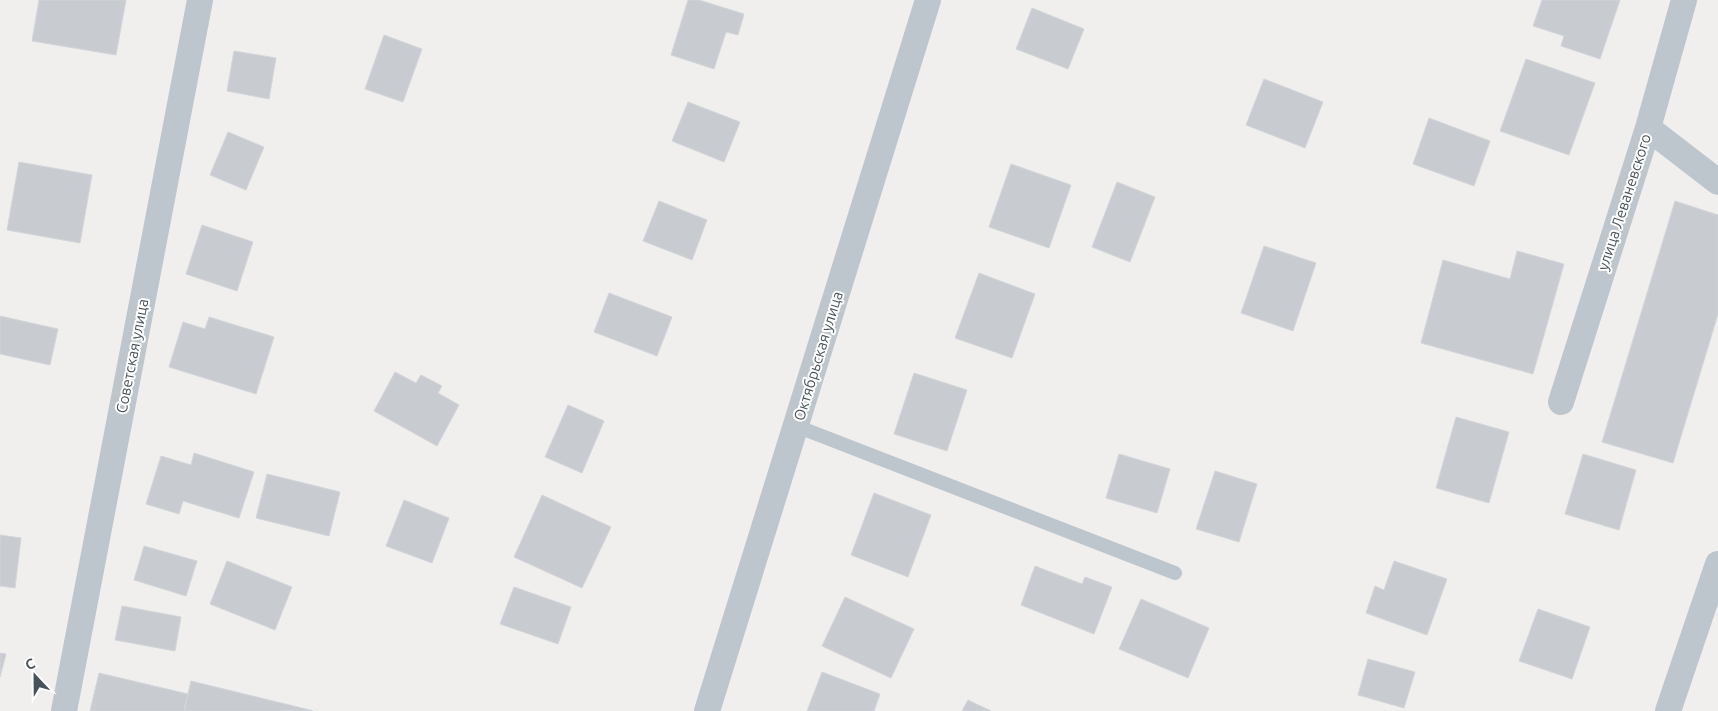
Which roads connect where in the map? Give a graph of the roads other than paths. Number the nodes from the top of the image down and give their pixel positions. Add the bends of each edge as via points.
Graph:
1 (200, 0) edge
2 (928, 0) edge
3 (1684, 0) edge
4 (1648, 128) junction
5 (1718, 182) edge
6 (1561, 402) dead end
7 (796, 426) junction
8 (1718, 564) edge
9 (1175, 573) dead end
10 (64, 711) edge
11 (707, 711) edge
12 (1668, 711) edge

1 - 10 street, Советская улица
2 - 7 street, Октябрьская улица
3 - 4 street, улица Леваневского
4 - 5 street
4 - 6 street, улица Леваневского
7 - 9 lane
7 - 11 street, Октябрьская улица
8 - 12 street

